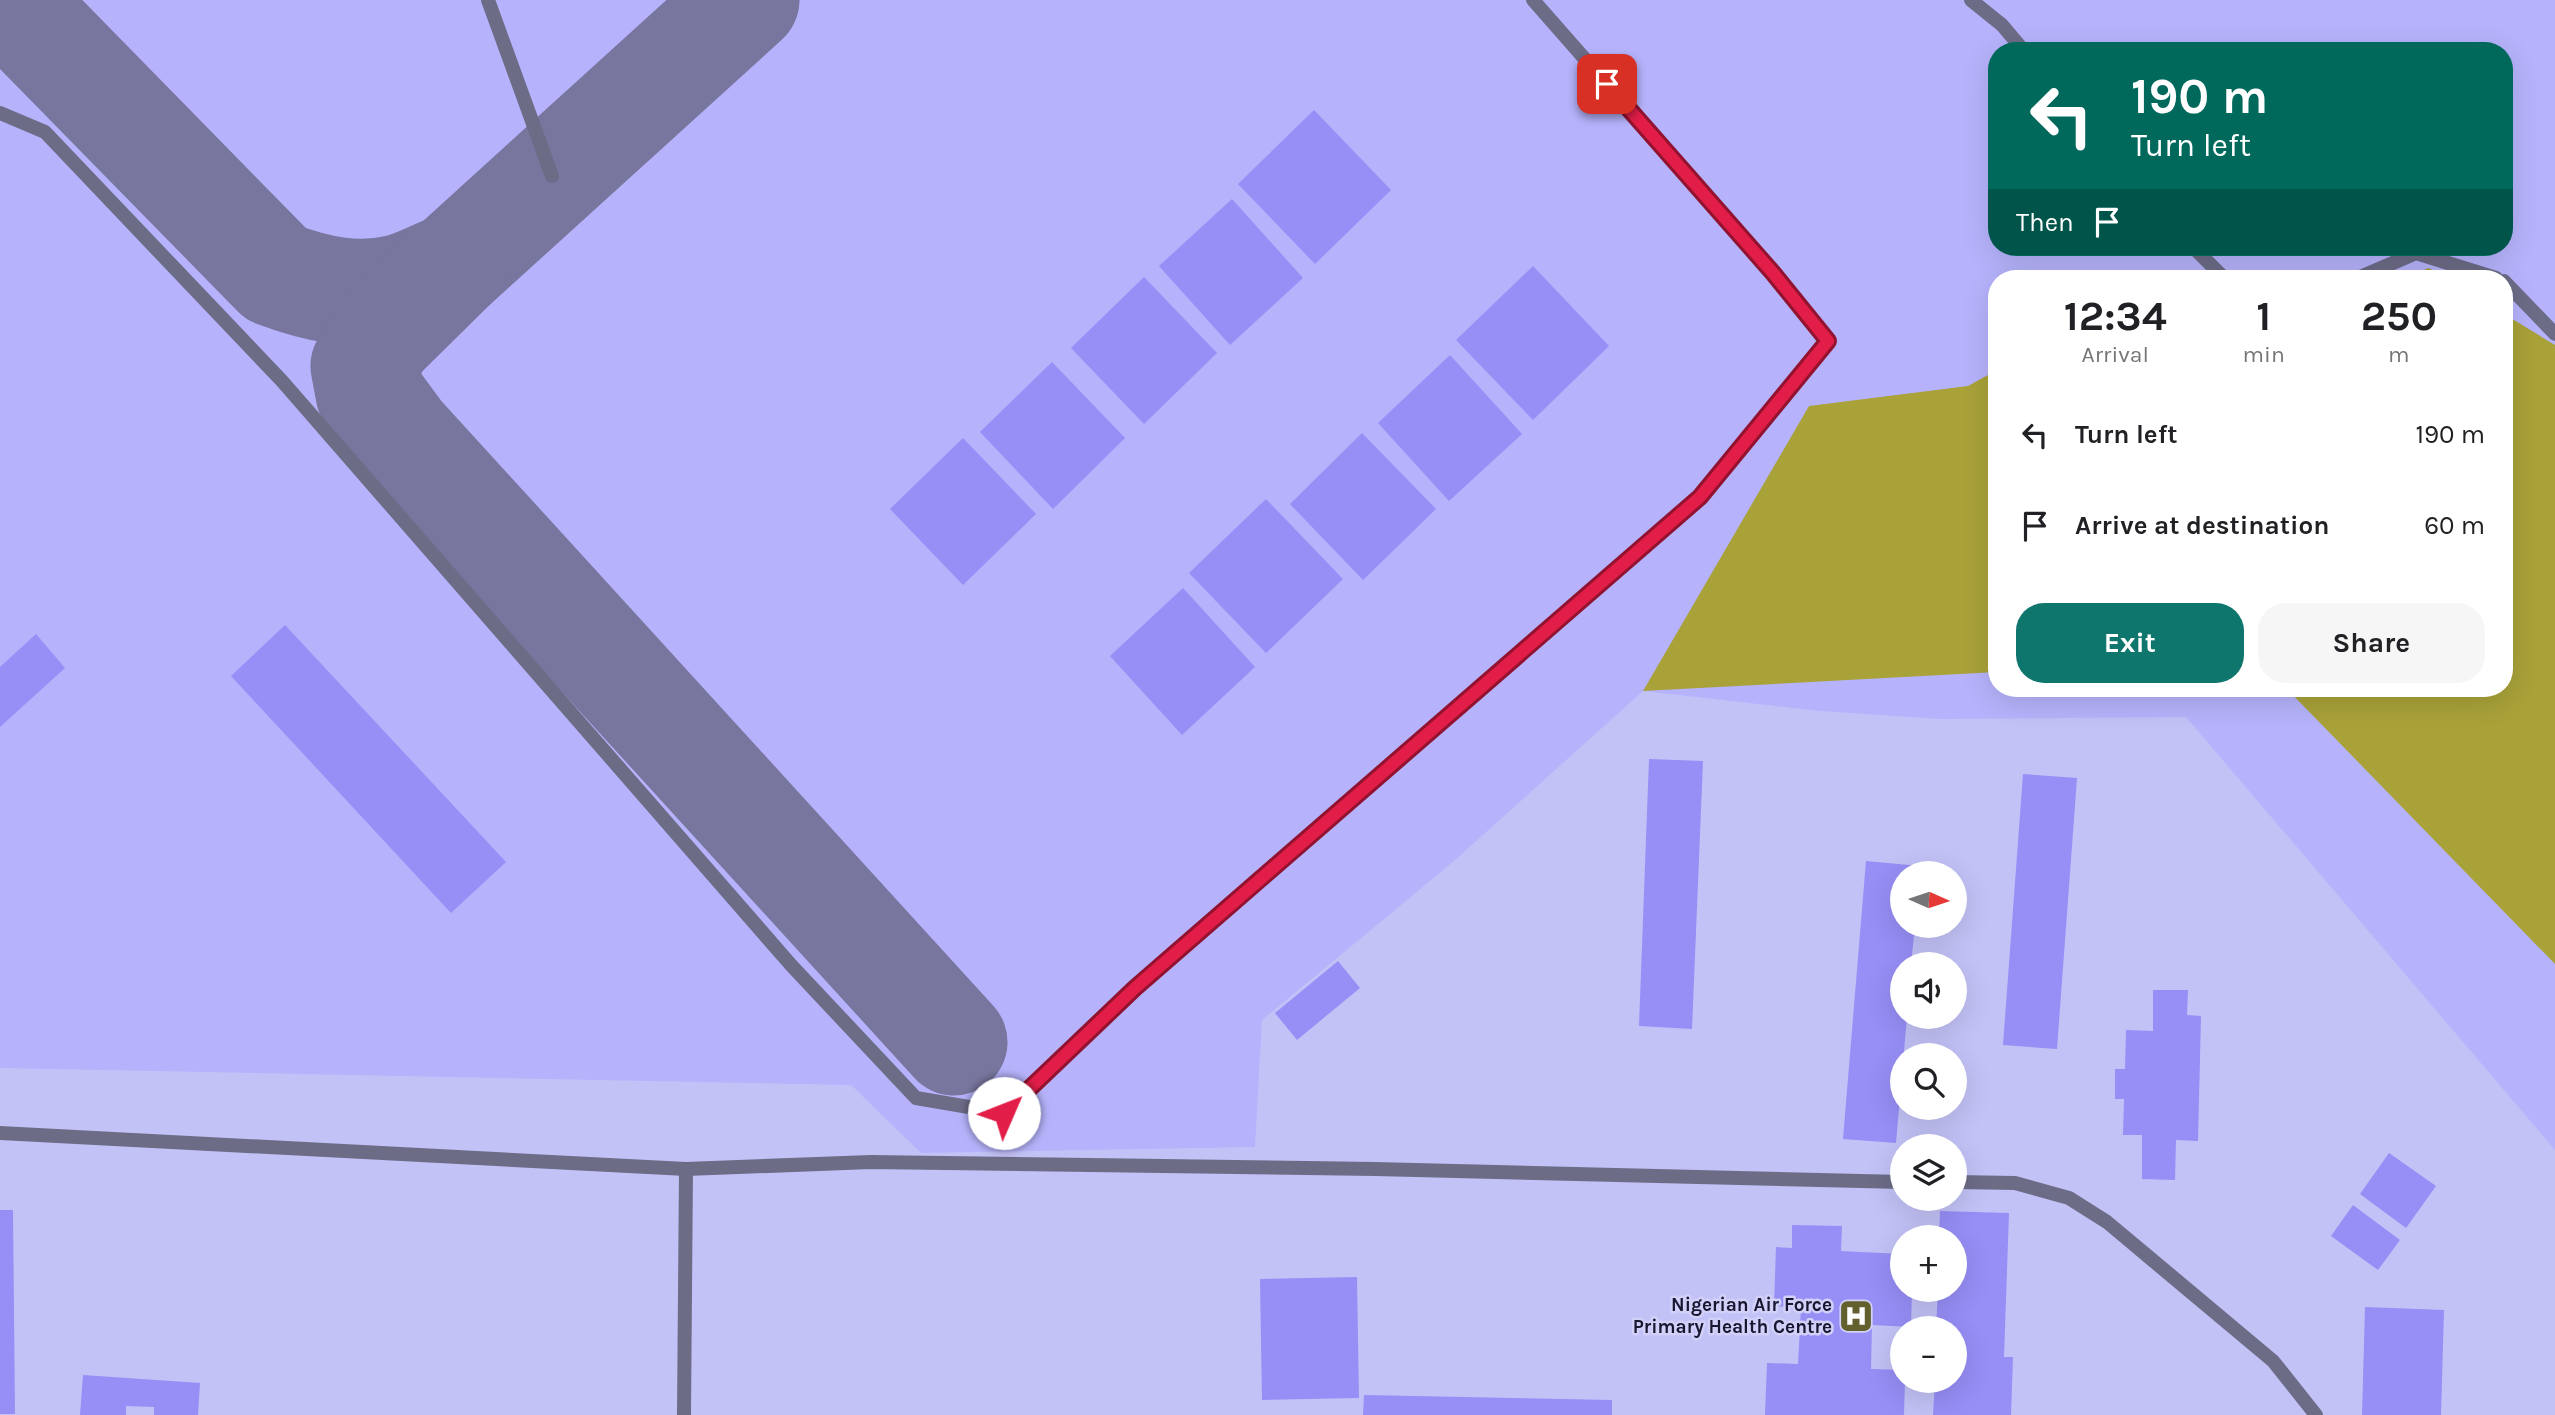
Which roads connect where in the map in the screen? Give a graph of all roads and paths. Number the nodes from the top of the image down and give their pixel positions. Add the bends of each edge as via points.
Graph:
1 (488, 0) edge
2 (1533, 0) edge
3 (1971, 0) edge
4 (2016, 42) edge
5 (0, 113) edge
6 (552, 176) dead end
7 (2202, 256) edge
8 (2409, 256) edge
9 (2426, 256) edge
10 (2216, 270) edge
11 (2377, 270) edge
12 (2470, 270) edge
13 (2513, 290) edge
14 (2555, 334) edge
15 (0, 1133) edge
16 (686, 1169) junction
17 (1890, 1182) edge
18 (1967, 1182) edge
19 (684, 1415) edge
20 (2316, 1415) edge

1 - 6 street
2 - 5 street via 1828,341 1700,497 1135,988 1004,1113 916,1098 791,965 282,381 45,132
3 - 4 street
7 - 10 street
8 - 11 street
9 - 12 street
13 - 14 street
15 - 16 street
16 - 17 street via 871,1162
16 - 19 street
18 - 20 street via 2015,1182 2069,1198 2108,1223 2273,1361

